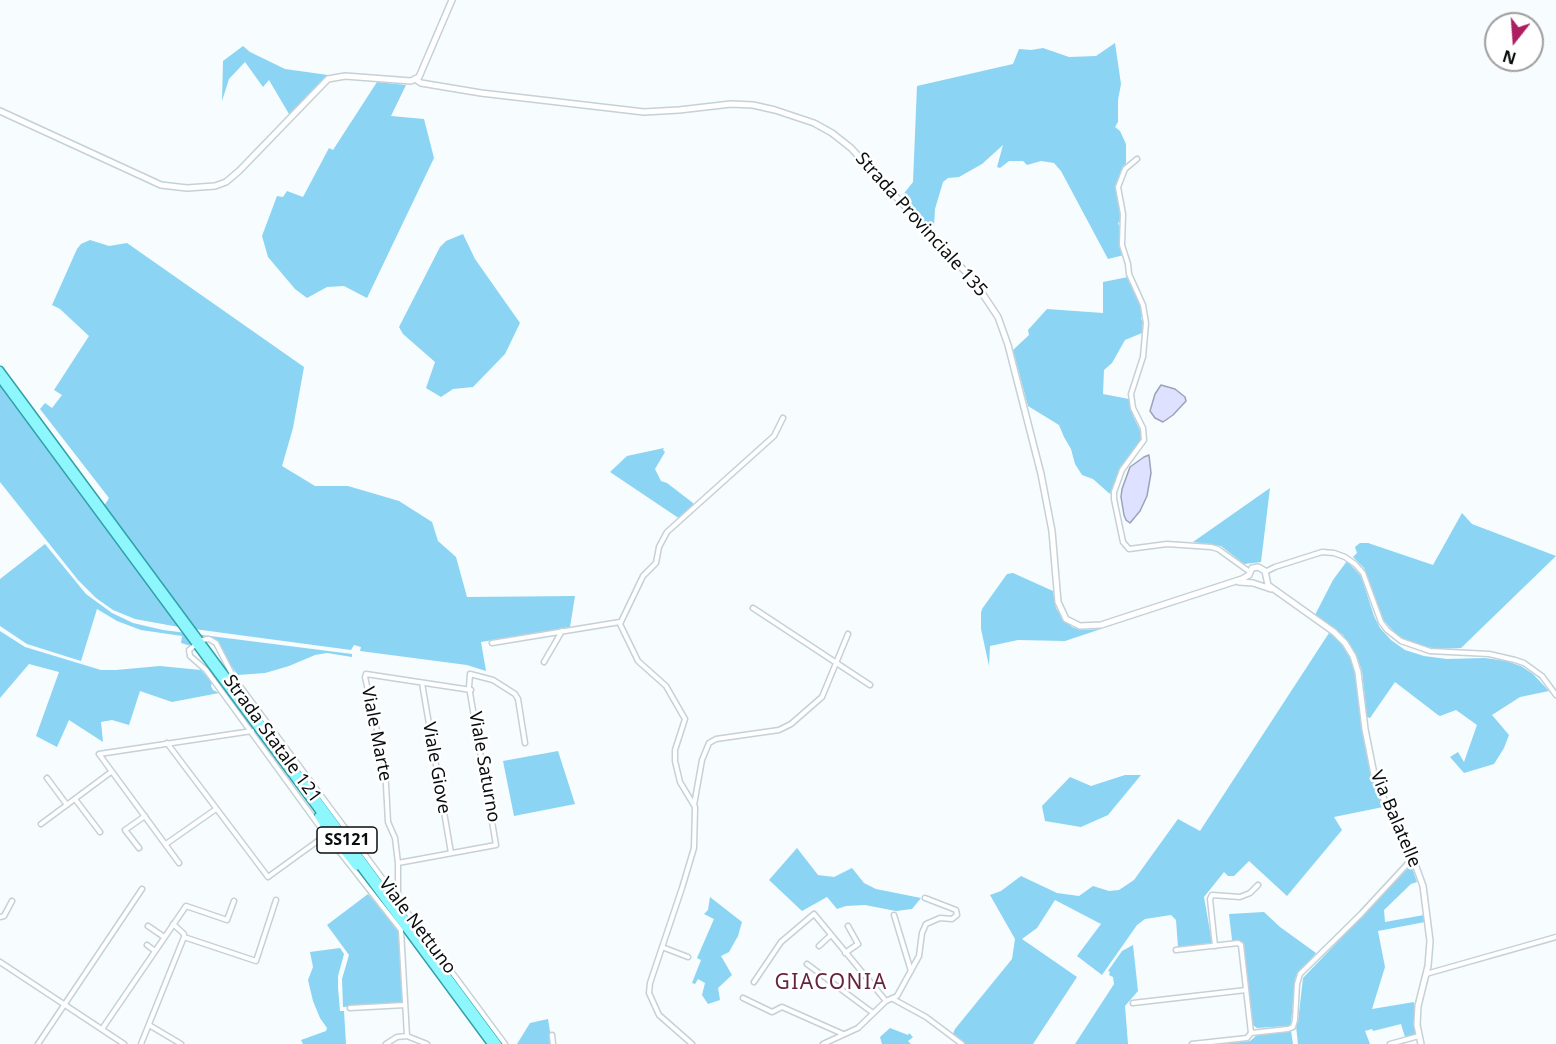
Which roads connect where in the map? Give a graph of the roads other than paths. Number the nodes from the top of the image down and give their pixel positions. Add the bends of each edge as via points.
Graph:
1 (452, 0) edge
2 (415, 79) junction
3 (0, 111) edge
4 (1137, 159) dead end
5 (0, 370) edge
6 (0, 379) edge
7 (783, 418) dead end
8 (1249, 573) junction
9 (1266, 575) junction
10 (1234, 582) junction
11 (1256, 584) junction
12 (1277, 592) junction
13 (753, 608) dead end
14 (621, 622) junction
15 (563, 630) junction
16 (848, 634) dead end
17 (196, 640) junction
18 (492, 643) dead end
19 (544, 662) dead end
20 (836, 664) junction
21 (422, 683) junction
22 (870, 685) dead end
23 (471, 690) junction
24 (1556, 695) edge
25 (252, 731) junction
26 (525, 743) dead end
27 (167, 744) junction
28 (111, 772) junction
29 (47, 778) dead end
30 (303, 790) junction
31 (75, 799) junction
32 (67, 805) junction
33 (694, 806) junction
34 (216, 809) junction
35 (145, 816) junction
36 (41, 824) dead end
37 (100, 832) dead end
38 (326, 835) junction
39 (166, 844) junction
40 (139, 848) dead end
41 (451, 853) junction
42 (1413, 858) junction
43 (180, 863) dead end
44 (398, 863) junction
45 (1258, 885) dead end
46 (375, 887) junction
47 (141, 889) dead end
48 (924, 898) dead end
49 (276, 900) dead end
50 (12, 901) dead end
51 (234, 901) dead end
52 (398, 901) junction
53 (894, 915) dead end
54 (0, 917) edge
55 (173, 924) junction
56 (148, 926) dead end
57 (848, 926) dead end
58 (831, 935) junction
59 (164, 937) junction
60 (184, 937) junction
61 (1556, 937) edge
62 (147, 945) dead end
63 (662, 946) junction
64 (819, 946) dead end
65 (1215, 946) junction
66 (1176, 950) dead end
67 (155, 951) junction
68 (845, 953) junction
69 (688, 957) dead end
70 (0, 962) edge
71 (807, 964) dead end
72 (911, 972) junction
73 (1426, 974) junction
74 (754, 982) dead end
75 (1246, 990) junction
76 (743, 998) dead end
77 (892, 999) junction
78 (886, 1001) junction
79 (1133, 1003) dead end
80 (64, 1004) junction
81 (405, 1005) junction
82 (350, 1008) dead end
83 (873, 1013) junction
84 (149, 1025) junction
85 (102, 1029) junction
86 (844, 1034) junction
87 (1251, 1034) junction
88 (552, 1035) dead end
89 (406, 1036) junction
90 (1419, 1036) junction
91 (38, 1044) edge
92 (124, 1044) edge
93 (141, 1044) edge
94 (181, 1044) edge
95 (386, 1044) edge
96 (427, 1044) edge
97 (491, 1044) edge
98 (498, 1044) edge
99 (505, 1044) edge
100 (553, 1044) edge
101 (692, 1044) edge
102 (823, 1044) edge
103 (962, 1044) edge
104 (1192, 1044) edge
105 (1390, 1044) edge
106 (1421, 1044) edge

1 - 2 street via 424,68
2 - 3 street, Strada Provinciale 135 via 345,75 328,79 239,171 226,182 208,187 161,185
2 - 10 street, Strada Provinciale 135 via 481,93 644,112 753,105 806,120 832,133 930,232 982,291 998,317 1045,494 1058,602 1063,614 1075,625 1094,626
4 - 8 street via 1125,169 1118,187 1123,214 1122,245 1146,322 1143,357 1131,394 1144,440 1122,470 1114,492 1124,542 1129,549 1167,544 1211,547
5 - 17 main road via 191,628
6 - 17 main road
7 - 14 street via 774,436 667,532 656,563 643,576
8 - 9 street via 1258,567
8 - 10 street
8 - 11 street
9 - 11 street via 1263,582
9 - 12 street via 1268,585
9 - 24 street via 1275,567 1322,552 1334,553 1355,564 1387,630 1410,646 1489,654 1524,663 1542,676
10 - 11 street
11 - 12 street
12 - 42 street, Via Balatelle via 1334,632 1353,656 1374,774
13 - 20 street
14 - 15 street
14 - 33 street via 638,661 666,686 684,715 675,761 680,782
15 - 18 street
15 - 19 street
16 - 20 street
17 - 25 street via 190,656 206,670
17 - 30 main road, Strada Statale 121 / SS121
17 - 52 street, Viale Nettuno via 216,643 234,678
17 - 98 main road, Strada Statale 121 / SS121
20 - 22 street
20 - 33 street via 819,702 784,728 709,743
21 - 23 street
21 - 41 street, Viale Giove
21 - 44 street, Viale Marte via 366,674 365,677 385,766 388,822 395,838
23 - 26 street via 472,674 493,680 515,694
23 - 41 street, Viale Saturno via 496,845
25 - 27 street
25 - 38 street
27 - 28 street via 99,754
27 - 34 street
28 - 31 street
28 - 35 street
29 - 32 street
30 - 38 main road
30 - 46 main road, Strada Statale 121 / SS121
31 - 32 street
31 - 37 street
32 - 36 street
33 - 63 street via 692,856
34 - 38 street via 268,877
34 - 39 street
35 - 39 street
35 - 40 street via 125,830
38 - 46 main road via 335,840
38 - 81 street via 401,930
39 - 43 street
41 - 44 street
42 - 73 street, Via Balatelle via 1423,886 1430,941
42 - 87 street via 1300,974 1293,1027
44 - 52 street, Viale Marte
45 - 65 street via 1240,897 1212,895
46 - 97 main road, Strada Statale 121 / SS121
47 - 80 street
48 - 72 street via 956,910 957,915 926,924
49 - 60 street via 256,961
50 - 54 street
51 - 55 street via 227,920 186,906
52 - 99 street, Viale Nettuno
53 - 72 street
55 - 59 street
55 - 60 street
56 - 59 street
57 - 68 street via 858,944
58 - 64 street
58 - 68 street
58 - 74 street via 814,914 781,942
59 - 67 street
60 - 84 street
61 - 73 street
62 - 67 street
63 - 69 street
63 - 101 street via 649,993 659,1015
65 - 66 street
65 - 75 street via 1240,945
67 - 85 street
68 - 78 street
70 - 80 street
71 - 83 street
72 - 77 street
73 - 90 street, Via Balatelle via 1418,1006
75 - 79 street
75 - 87 street
76 - 86 street via 772,1012 782,1007
77 - 78 street
77 - 103 street via 926,1017
78 - 83 street
80 - 85 street
80 - 91 street
81 - 82 street
81 - 89 street
83 - 86 street via 858,1028
84 - 93 street
84 - 94 street
85 - 92 street
86 - 102 street
87 - 104 street via 1246,1038
88 - 100 street
89 - 95 street
89 - 96 street
90 - 105 street
90 - 106 street, Via Balatelle

